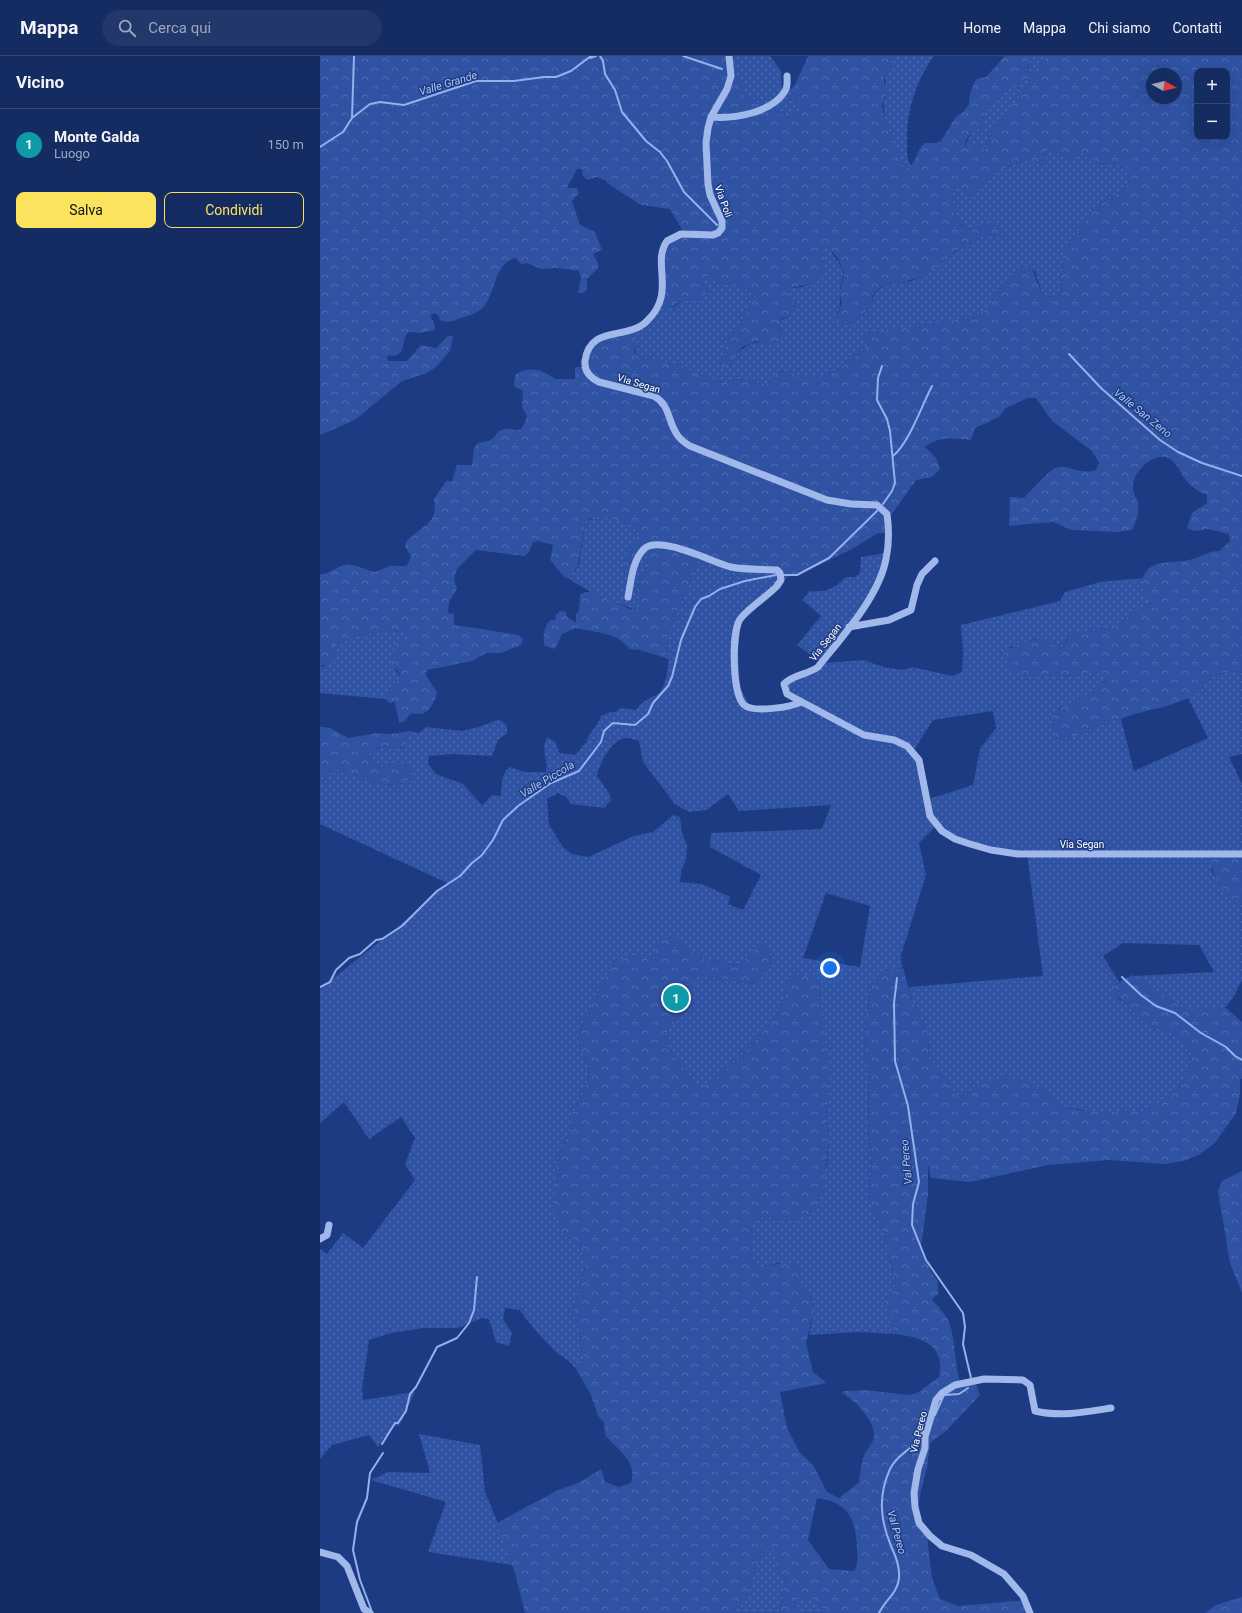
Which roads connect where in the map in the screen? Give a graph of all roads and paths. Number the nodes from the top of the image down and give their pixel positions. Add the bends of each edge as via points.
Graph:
1 (729, 56) edge
2 (787, 76) dead end
3 (711, 117) junction
4 (585, 362) joint
5 (935, 561) dead end
6 (628, 598) dead end
7 (849, 627) junction
8 (801, 702) junction
9 (1242, 854) edge
10 (329, 1225) dead end
11 (320, 1239) edge
12 (1111, 1408) dead end
13 (320, 1552) edge
14 (370, 1613) edge
15 (1030, 1613) edge

1 - 3 street, Via Poli via 731,76 727,90
2 - 3 street via 786,90 774,104 725,118
3 - 4 street, Via Poli via 706,143 708,184 710,195 722,221 722,228 713,235 681,234 667,241 661,254 664,289 656,310 647,322 636,329 596,339 588,349
4 - 7 street, Via Segan via 587,371 599,382 661,400 666,406 677,435 690,446 827,500 851,504 878,504 887,514 886,559 878,582
5 - 7 street via 922,574 911,610 889,620
6 - 8 street via 637,560 645,548 652,545 697,554 732,567 777,570 781,580 777,586 739,621 733,656 737,683 740,699 745,706 794,706
7 - 8 street, Via Segan via 818,667 812,672 792,677 784,684 787,694
8 - 9 street, Via Segan via 864,735 894,740 907,746 920,765 930,816 942,831 955,839 991,850 1018,854
10 - 11 street via 328,1235
12 - 15 street, Via Pereo via 1080,1413 1046,1414 1035,1411 1030,1385 1023,1380 984,1379 955,1385 936,1400 925,1437 925,1448 914,1493 919,1522 942,1546 971,1554 1004,1574 1023,1596
13 - 14 street via 338,1557 347,1566 364,1609

